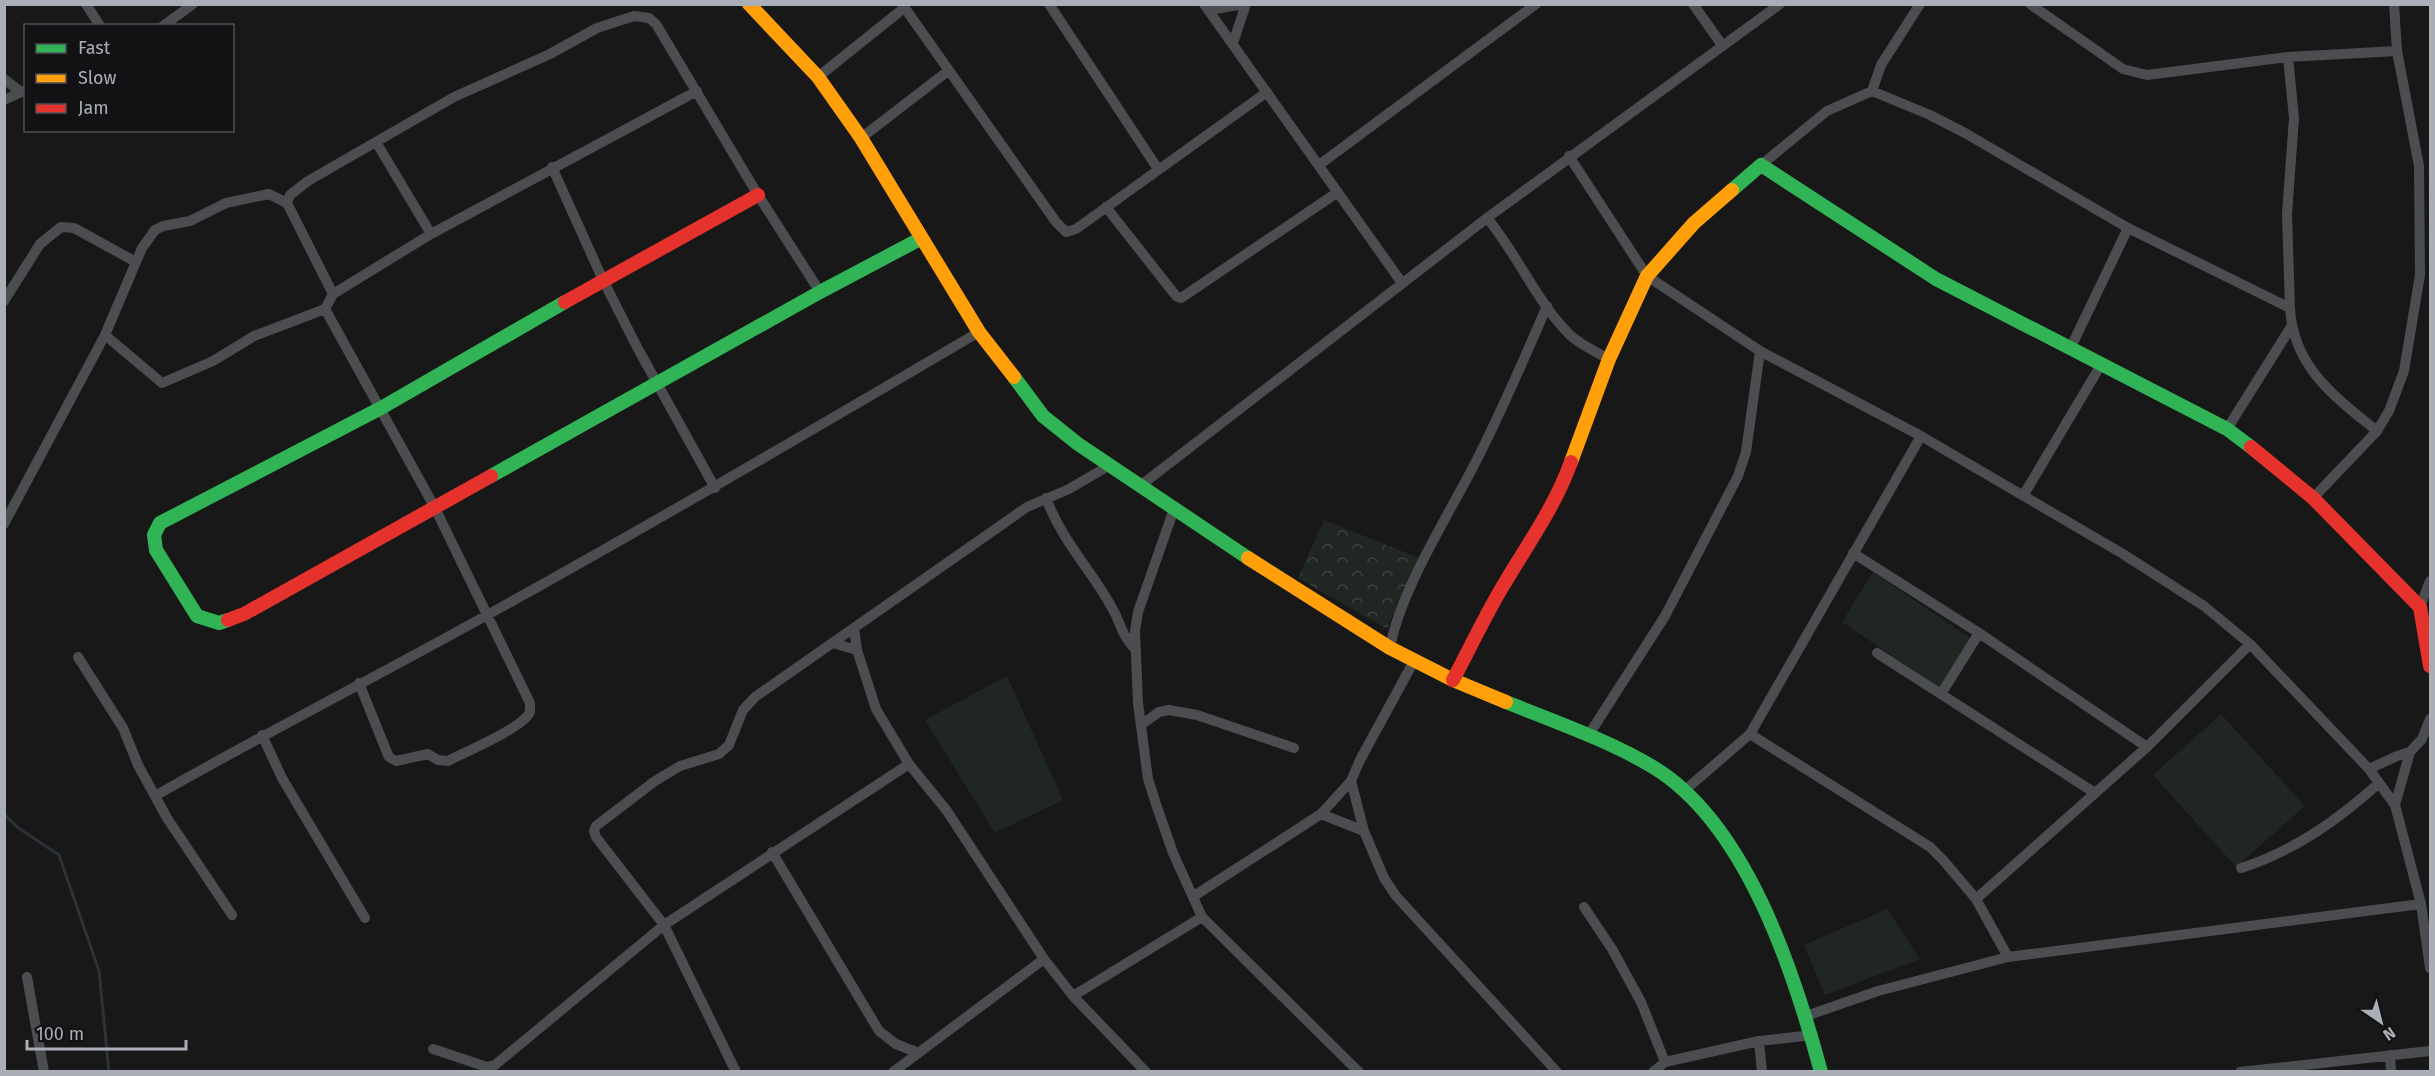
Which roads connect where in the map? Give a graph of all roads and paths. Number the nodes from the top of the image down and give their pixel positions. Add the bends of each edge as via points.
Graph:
1 (86, 4) edge
2 (193, 4) edge
3 (749, 4) edge
4 (1049, 4) edge
5 (1245, 4) edge
6 (1536, 4) edge
7 (1693, 4) edge
8 (1780, 4) edge
9 (1920, 4) edge
10 (2030, 4) edge
11 (2394, 4) edge
12 (903, 6) edge
13 (1206, 7) edge
14 (99, 24) edge
15 (166, 24) edge
16 (1233, 44) junction
17 (1722, 45) junction
18 (2397, 51) junction
19 (2288, 57) junction
20 (948, 71) junction
21 (818, 77) junction
22 (4, 79) edge
23 (23, 91) edge
24 (697, 91) junction
25 (1872, 91) junction
26 (1267, 92) junction
27 (4, 100) edge
28 (861, 138) junction
29 (376, 142) junction
30 (1569, 156) junction
31 (1318, 165) junction
32 (1761, 165) junction
33 (552, 167) junction
34 (1158, 169) junction
35 (1338, 192) junction
36 (758, 195) junction
37 (287, 203) junction
38 (1106, 207) junction
39 (1487, 218) junction
40 (2128, 228) junction
41 (431, 234) junction
42 (920, 239) junction
43 (136, 262) junction
44 (2425, 274) edge
45 (1647, 276) junction
46 (603, 280) junction
47 (1402, 283) junction
48 (820, 292) junction
49 (333, 294) junction
50 (4, 301) edge
51 (1547, 306) junction
52 (2290, 308) junction
53 (325, 309) junction
54 (2291, 327) junction
55 (979, 332) junction
56 (105, 335) junction
57 (2071, 347) junction
58 (1760, 351) junction
59 (1609, 359) junction
60 (2102, 363) junction
61 (657, 382) junction
62 (381, 408) junction
63 (2227, 429) junction
64 (2377, 431) junction
65 (1921, 436) junction
66 (1110, 465) junction
67 (1140, 486) junction
68 (715, 488) junction
69 (2023, 496) junction
70 (1046, 498) junction
71 (2313, 498) junction
72 (435, 508) junction
73 (1174, 509) junction
74 (4, 524) edge
75 (1853, 552) junction
76 (2430, 580) edge
77 (2420, 607) junction
78 (487, 615) junction
79 (854, 628) junction
80 (1979, 633) junction
81 (833, 643) junction
82 (2250, 644) junction
83 (1390, 648) junction
84 (857, 650) junction
85 (1136, 650) junction
86 (1877, 653) dead end
87 (78, 657) dead end
88 (1414, 661) junction
89 (2430, 666) edge
90 (1453, 680) junction
91 (359, 683) junction
92 (1941, 694) junction
93 (2430, 719) edge
94 (1141, 725) junction
95 (1750, 734) junction
96 (262, 735) junction
97 (1588, 736) junction
98 (2147, 747) junction
99 (1294, 748) dead end
100 (2410, 752) junction
101 (909, 764) junction
102 (2369, 769) junction
103 (1351, 782) junction
104 (2379, 783) junction
105 (1684, 791) junction
106 (2095, 793) junction
107 (155, 796) junction
108 (2395, 805) junction
109 (1321, 814) junction
110 (1364, 831) junction
111 (772, 852) junction
112 (2241, 868) dead end
113 (1194, 896) junction
114 (1976, 899) junction
115 (2421, 904) junction
116 (1584, 907) dead end
117 (232, 915) dead end
118 (1202, 917) junction
119 (365, 918) dead end
120 (664, 925) junction
121 (2008, 957) junction
122 (1044, 959) junction
123 (2430, 968) edge
124 (27, 977) dead end
125 (1073, 996) junction
126 (1806, 1016) junction
127 (1813, 1035) junction
128 (1759, 1041) junction
129 (433, 1049) dead end
130 (2430, 1051) edge
131 (916, 1052) junction
132 (2390, 1055) junction
133 (1665, 1062) junction
134 (44, 1071) edge
135 (736, 1071) edge
136 (893, 1071) edge
137 (1146, 1071) edge
138 (1359, 1071) edge
139 (1557, 1071) edge
140 (1653, 1071) edge
141 (1762, 1071) edge
142 (1821, 1071) edge
143 (2240, 1071) edge
144 (2391, 1071) edge

1 - 14 street
2 - 15 street
3 - 21 street
4 - 34 street
5 - 13 street
5 - 16 street
6 - 31 street
7 - 17 street
8 - 17 street
9 - 25 street via 1881,65
10 - 19 street via 2123,69 2135,73 2147,75
11 - 18 street
12 - 20 street
12 - 21 street
13 - 16 street
16 - 26 street
17 - 30 street
18 - 19 street
18 - 44 street via 2419,166
19 - 52 street via 2294,110 2287,214
20 - 28 street
20 - 38 street via 1066,231 1076,229
21 - 28 street
22 - 23 street
23 - 27 street
24 - 29 street via 656,24 649,18 634,16 597,28 454,97
24 - 33 street
24 - 36 street
25 - 32 street via 1827,111
25 - 40 street via 1956,128
26 - 31 street
26 - 34 street
28 - 42 street
29 - 37 street via 308,181 290,195
29 - 41 street
30 - 39 street
30 - 45 street
31 - 35 street
32 - 45 street via 1694,223
32 - 57 street via 1936,279
33 - 41 street
33 - 46 street
34 - 38 street
35 - 38 street via 1181,298
35 - 47 street
36 - 46 street
36 - 48 street
37 - 43 street via 269,194 226,203 190,220 163,226 149,237
37 - 49 street
39 - 47 street
39 - 51 street
40 - 52 street
40 - 57 street
41 - 49 street
42 - 48 street
42 - 55 street
43 - 50 street via 74,228 61,227 40,244
43 - 56 street
44 - 64 street via 2404,371
45 - 58 street
45 - 59 street
46 - 61 street
46 - 62 street
47 - 67 street
48 - 61 street
49 - 53 street
51 - 59 street via 1569,334
51 - 83 street via 1488,438 1413,583
52 - 54 street
53 - 56 street via 254,336 213,362 162,383
53 - 62 street
54 - 63 street
54 - 64 street via 2307,364 2322,385
55 - 66 street via 1043,416
55 - 68 street
56 - 74 street
57 - 60 street
58 - 65 street
58 - 97 street via 1746,452 1738,476 1665,616
59 - 90 street via 1563,484
60 - 63 street
60 - 69 street
61 - 68 street
61 - 72 street
62 - 72 street
62 - 72 street via 160,524 154,536 156,550 196,616 219,623 253,609
63 - 71 street
64 - 71 street
65 - 69 street
65 - 75 street
66 - 67 street
66 - 70 street
67 - 73 street
68 - 78 street
69 - 82 street via 2204,606
70 - 79 street via 1027,507
70 - 85 street via 1064,537 1111,605 1125,639
71 - 77 street
72 - 78 street
73 - 83 street
73 - 85 street via 1138,612
75 - 80 street
75 - 95 street
76 - 77 street
77 - 89 street
78 - 91 street
78 - 91 street via 530,703 530,712 508,731 448,761 428,754 396,761 389,757
79 - 81 street
79 - 84 street
80 - 92 street
80 - 98 street
81 - 84 street
81 - 120 street via 755,696 742,710 729,745 718,754 655,781 596,826 596,837
82 - 98 street
82 - 102 street
83 - 88 street
84 - 101 street via 876,709
85 - 94 street
86 - 92 street
87 - 107 street via 123,728
88 - 90 street
88 - 103 street
90 - 97 street
91 - 96 street
92 - 106 street
93 - 100 street via 2422,739
94 - 99 street via 1159,711 1169,710
94 - 113 street via 1148,779 1173,854
95 - 105 street
95 - 114 street via 1930,848
96 - 107 street
96 - 119 street via 282,778
97 - 105 street via 1653,767
98 - 106 street
100 - 102 street
100 - 108 street
101 - 111 street
101 - 122 street via 947,811
102 - 104 street
103 - 109 street
103 - 110 street
104 - 108 street
104 - 112 street via 2306,839 2278,855
105 - 126 street via 1720,832 1759,894
106 - 114 street
107 - 117 street
108 - 115 street
109 - 110 street
109 - 113 street
110 - 139 street via 1396,896
111 - 120 street
111 - 131 street via 879,1031
113 - 118 street
114 - 121 street
115 - 121 street
115 - 123 street
116 - 133 street via 1641,1002
118 - 125 street
118 - 138 street
120 - 129 street via 495,1065 487,1067
120 - 135 street
121 - 126 street via 1878,991
122 - 125 street
122 - 131 street
124 - 134 street
125 - 137 street
126 - 127 street
127 - 128 street
127 - 142 street
128 - 133 street
128 - 141 street
130 - 132 street
131 - 136 street
132 - 143 street
132 - 144 street
133 - 140 street

